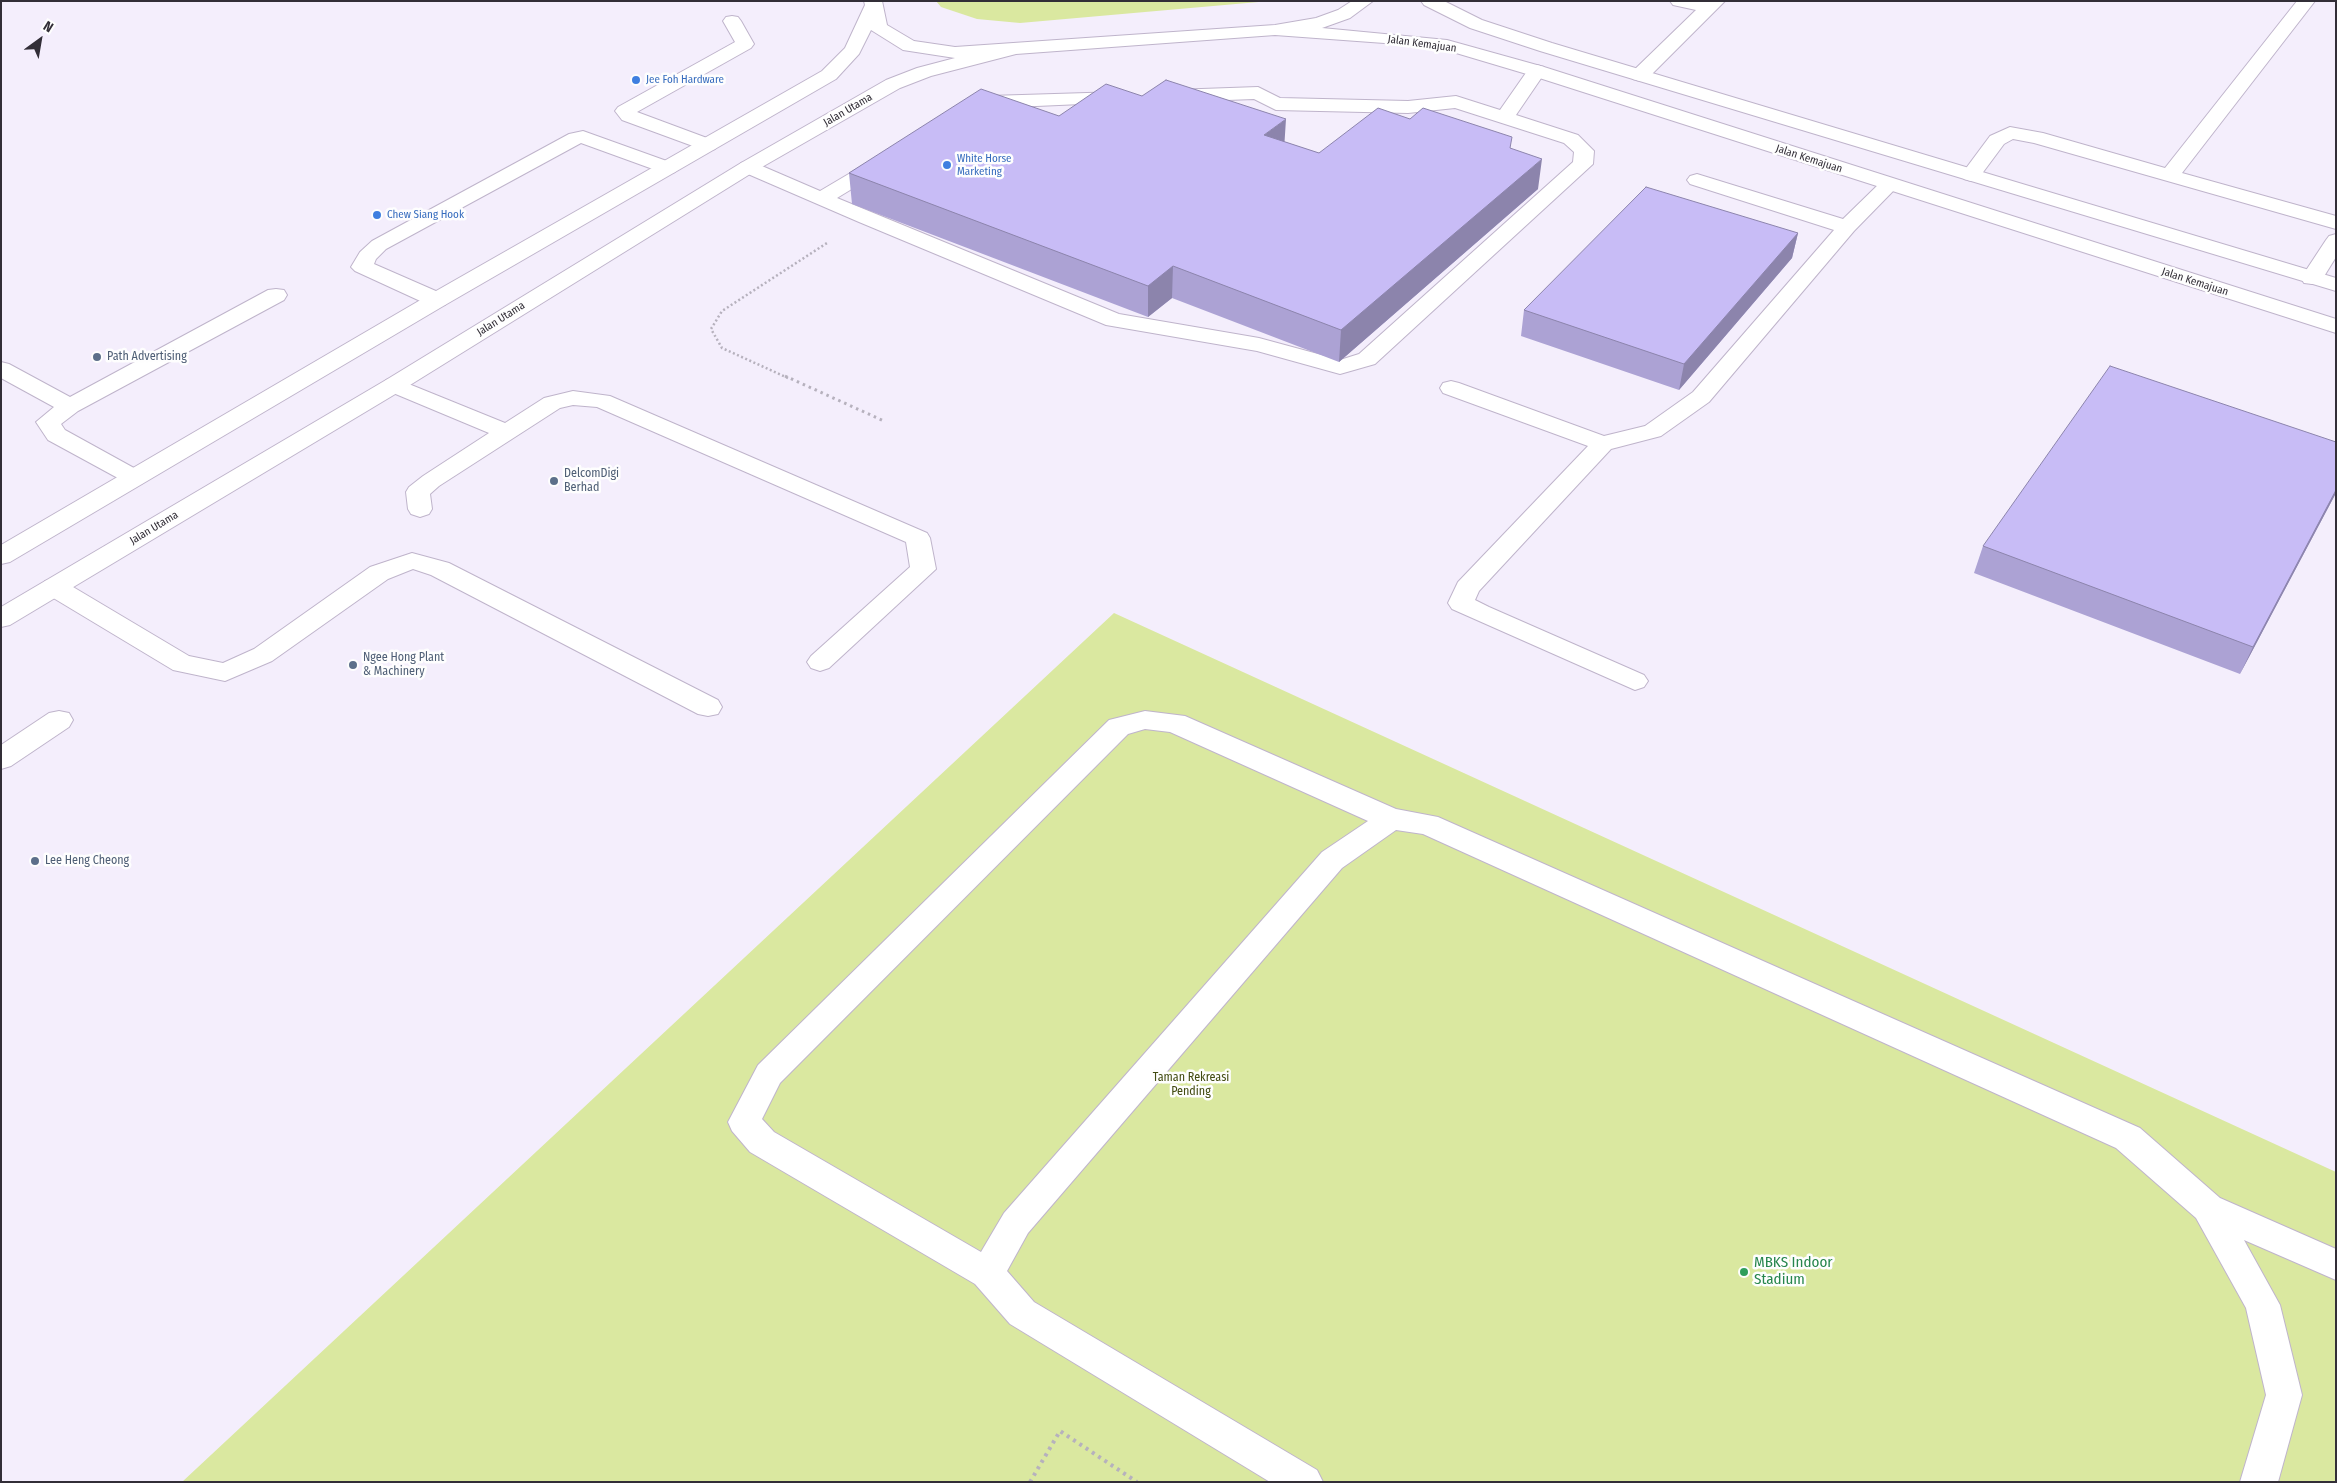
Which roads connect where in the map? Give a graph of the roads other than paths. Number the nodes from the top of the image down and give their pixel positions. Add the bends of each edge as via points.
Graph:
1 (1364, 1) edge
2 (1430, 1) edge
3 (1679, 1) edge
4 (2306, 1) edge
5 (874, 3) edge
6 (1712, 5) edge
7 (732, 21) dead end
8 (1275, 30) junction
9 (1014, 49) junction
10 (1538, 71) junction
11 (1640, 75) junction
12 (963, 113) edge
13 (1506, 117) junction
14 (708, 145) junction
15 (897, 153) edge
16 (748, 167) junction
17 (668, 168) junction
18 (1971, 175) junction
19 (2170, 175) junction
20 (1697, 180) dead end
21 (1889, 184) junction
22 (823, 198) junction
23 (2336, 223) edge
24 (1847, 227) junction
25 (2336, 240) edge
26 (2312, 278) junction
27 (2336, 285) edge
28 (276, 295) dead end
29 (437, 300) junction
30 (2336, 326) edge
31 (1, 369) edge
32 (394, 385) junction
33 (1451, 388) dead end
34 (70, 406) junction
35 (507, 432) junction
36 (1603, 444) junction
37 (135, 478) junction
38 (420, 508) dead end
39 (1, 556) edge
40 (54, 587) junction
41 (1, 619) edge
42 (820, 662) dead end
43 (1635, 681) dead end
44 (708, 707) dead end
45 (59, 720) dead end
46 (1, 759) edge
47 (1390, 819) junction
48 (2208, 1208) junction
49 (2336, 1264) edge
50 (987, 1273) junction
51 (1304, 1482) edge
52 (2259, 1482) edge

1 - 8 main road via 1344,14 1320,23
2 - 11 main road via 1476,24
3 - 6 main road
4 - 19 main road
5 - 9 main road via 879,28 909,46 955,53
5 - 14 main road via 853,50 829,75
6 - 11 main road
7 - 14 main road via 745,44 626,111 629,116
8 - 9 main road
8 - 10 main road, Jalan Kemajuan via 1447,46
9 - 16 main road, Jalan Utama via 924,72 893,84
10 - 13 main road
10 - 21 main road, Jalan Kemajuan
11 - 18 main road
12 - 13 main road via 989,102 1258,93 1276,104 1408,107 1456,102
13 - 22 main road via 1571,139 1584,150 1583,164 1367,359 1340,367 1259,345 1114,320
14 - 17 main road
15 - 22 main road
16 - 22 main road
16 - 32 main road, Jalan Utama
17 - 29 main road
17 - 29 main road via 583,137 576,138 379,245 367,256 362,267
18 - 19 main road via 1997,140 2010,133 2036,137
18 - 26 main road
19 - 23 main road
20 - 24 main road
21 - 24 main road
21 - 30 main road, Jalan Kemajuan
24 - 36 main road via 1701,397 1653,431
25 - 26 main road
26 - 27 main road
28 - 34 main road
29 - 37 main road
31 - 34 main road
32 - 35 main road
32 - 40 main road, Jalan Utama
33 - 36 main road
34 - 37 main road via 48,422 56,435
35 - 38 main road via 418,492
35 - 42 main road via 552,403 573,398 602,401 918,538 923,569
36 - 43 main road via 1467,588 1461,603
37 - 39 main road
40 - 41 main road, Jalan Utama
40 - 44 main road via 182,664 224,672 263,656 379,573 412,561 440,569
45 - 46 main road
47 - 48 main road via 1428,824 2128,1138
47 - 50 main road via 1332,860 1016,1223
47 - 50 main road via 1175,722 1145,720 1119,727 769,1074 744,1122 762,1142
48 - 49 main road
48 - 52 main road via 2264,1305 2284,1395
50 - 51 main road via 1022,1313

